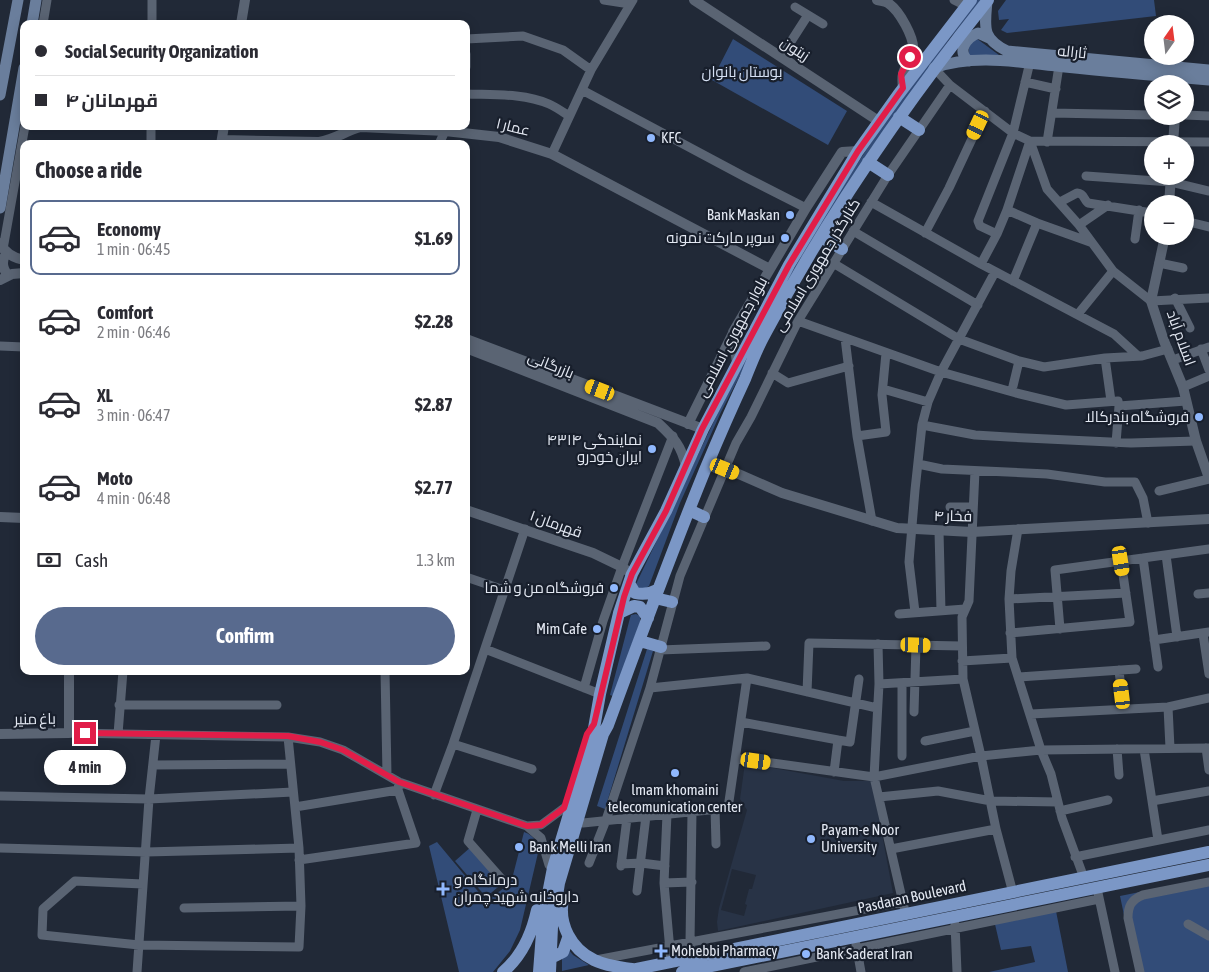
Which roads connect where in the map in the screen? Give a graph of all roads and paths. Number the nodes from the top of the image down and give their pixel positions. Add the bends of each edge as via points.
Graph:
1 (18, 0) edge
2 (36, 0) edge
3 (47, 0) edge
4 (152, 0) edge
5 (245, 0) edge
6 (604, 0) edge
7 (694, 0) edge
8 (877, 0) edge
9 (954, 0) edge
10 (989, 0) edge
11 (631, 2) edge
12 (968, 3) edge
13 (795, 7) dead end
14 (808, 14) junction
15 (33, 20) edge
16 (44, 20) edge
17 (152, 20) edge
18 (242, 20) edge
19 (823, 24) dead end
20 (989, 38) junction
21 (470, 39) edge
22 (781, 57) junction
23 (969, 61) junction
24 (1030, 62) junction
25 (1059, 66) junction
26 (934, 68) junction
27 (591, 70) junction
28 (1209, 70) edge
29 (1144, 77) edge
30 (1194, 80) edge
31 (1209, 80) edge
32 (1025, 82) junction
33 (950, 86) junction
34 (903, 88) junction
35 (1056, 89) junction
36 (582, 90) junction
37 (20, 91) edge
38 (470, 94) edge
39 (0, 95) edge
40 (985, 111) junction
41 (1052, 113) junction
42 (1144, 114) edge
43 (1194, 115) edge
44 (570, 116) junction
45 (1209, 116) edge
46 (899, 117) junction
47 (880, 122) junction
48 (445, 130) joint
49 (462, 130) edge
50 (919, 130) junction
51 (343, 131) edge
52 (1013, 133) junction
53 (323, 140) edge
54 (441, 140) edge
55 (1030, 141) junction
56 (1048, 142) junction
57 (1144, 142) edge
58 (1194, 142) edge
59 (1209, 142) edge
60 (858, 151) junction
61 (20, 154) edge
62 (552, 154) junction
63 (868, 162) junction
64 (888, 175) junction
65 (1086, 176) dead end
66 (1144, 178) edge
67 (1190, 185) edge
68 (1209, 191) edge
69 (871, 202) junction
70 (1060, 202) junction
71 (1108, 205) junction
72 (0, 208) edge
73 (806, 208) junction
74 (1007, 210) junction
75 (1139, 210) junction
76 (1144, 211) edge
77 (1036, 223) junction
78 (1194, 223) edge
79 (1079, 225) junction
80 (1209, 227) edge
81 (853, 231) junction
82 (925, 233) junction
83 (997, 234) junction
84 (821, 237) junction
85 (1135, 238) dead end
86 (1091, 242) junction
87 (1163, 245) edge
88 (3, 248) edge
89 (842, 249) junction
90 (20, 259) edge
91 (833, 263) junction
92 (1159, 263) junction
93 (981, 264) junction
94 (1183, 268) dead end
95 (770, 269) junction
96 (1113, 271) junction
97 (995, 272) junction
98 (20, 274) edge
99 (4, 278) edge
100 (1013, 281) junction
101 (1175, 298) junction
102 (1209, 298) edge
103 (1152, 301) junction
104 (978, 305) junction
105 (1078, 314) junction
106 (798, 321) junction
107 (1190, 328) dead end
108 (733, 332) junction
109 (846, 338) junction
110 (960, 339) junction
111 (470, 341) edge
112 (0, 346) edge
113 (20, 347) edge
114 (1205, 348) edge
115 (470, 349) edge
116 (1168, 349) junction
117 (886, 353) junction
118 (1138, 356) junction
119 (1105, 358) junction
120 (1172, 360) junction
121 (1019, 362) junction
122 (737, 363) junction
123 (849, 366) junction
124 (1209, 370) edge
125 (942, 372) junction
126 (772, 373) junction
127 (1209, 376) edge
128 (566, 382) junction
129 (1013, 386) dead end
130 (1183, 387) junction
131 (882, 389) junction
132 (1186, 401) junction
133 (928, 402) junction
134 (1115, 404) junction
135 (664, 414) junction
136 (658, 424) junction
137 (688, 424) junction
138 (922, 425) junction
139 (702, 429) junction
140 (673, 436) junction
141 (857, 436) junction
142 (1196, 441) junction
143 (1116, 442) junction
144 (709, 461) junction
145 (918, 464) junction
146 (686, 466) junction
147 (725, 469) junction
148 (975, 471) junction
149 (1209, 479) edge
150 (1159, 491) dead end
151 (950, 506) dead end
152 (973, 507) junction
153 (689, 510) junction
154 (470, 511) edge
155 (0, 517) edge
156 (704, 517) junction
157 (20, 518) edge
158 (1209, 519) edge
159 (872, 521) junction
160 (1148, 522) junction
161 (525, 529) junction
162 (1018, 529) junction
163 (912, 530) junction
164 (939, 531) junction
165 (972, 532) junction
166 (1209, 549) edge
167 (1166, 555) junction
168 (1144, 558) junction
169 (1121, 561) junction
170 (628, 575) junction
171 (470, 579) edge
172 (504, 590) junction
173 (1126, 593) junction
174 (1209, 593) edge
175 (656, 594) junction
176 (1198, 594) dead end
177 (1056, 596) junction
178 (1009, 598) junction
179 (672, 602) junction
180 (965, 609) junction
181 (942, 611) junction
182 (915, 612) junction
183 (619, 613) junction
184 (899, 614) dead end
185 (648, 618) junction
186 (1060, 629) junction
187 (1010, 633) junction
188 (1206, 633) edge
189 (1177, 637) junction
190 (1154, 640) junction
191 (640, 641) junction
192 (878, 644) junction
193 (916, 645) junction
194 (766, 646) dead end
195 (962, 646) junction
196 (660, 648) junction
197 (484, 649) junction
198 (1012, 658) junction
199 (962, 661) junction
200 (1158, 666) dead end
201 (1136, 669) dead end
202 (1119, 670) junction
203 (1209, 674) edge
204 (69, 675) edge
205 (123, 675) edge
206 (385, 675) edge
207 (1019, 677) junction
208 (747, 678) junction
209 (859, 678) dead end
210 (962, 680) junction
211 (915, 682) junction
212 (902, 683) junction
213 (878, 684) junction
214 (584, 688) junction
215 (650, 688) junction
216 (807, 692) junction
217 (600, 694) junction
218 (1209, 698) edge
219 (857, 703) junction
220 (119, 705) junction
221 (277, 705) dead end
222 (1168, 707) junction
223 (877, 708) junction
224 (1122, 708) junction
225 (914, 712) dead end
226 (1031, 714) junction
227 (741, 722) junction
228 (594, 724) junction
229 (608, 725) junction
230 (974, 731) junction
231 (69, 733) junction
232 (0, 734) edge
233 (118, 734) junction
234 (156, 735) junction
235 (288, 736) junction
236 (838, 740) junction
237 (925, 741) dead end
238 (453, 744) junction
239 (1170, 748) junction
240 (1208, 748) edge
241 (1118, 749) junction
242 (1144, 749) junction
243 (1040, 750) junction
244 (902, 756) dead end
245 (982, 756) junction
246 (736, 758) junction
247 (290, 764) junction
248 (153, 765) junction
249 (532, 769) dead end
250 (1209, 770) edge
251 (834, 772) junction
252 (387, 775) junction
253 (1119, 775) dead end
254 (874, 777) junction
255 (398, 786) junction
256 (1209, 791) edge
257 (293, 792) junction
258 (434, 795) junction
259 (0, 796) edge
260 (879, 797) junction
261 (150, 799) junction
262 (1108, 800) dead end
263 (991, 801) junction
264 (1152, 801) junction
265 (1059, 806) junction
266 (295, 807) junction
267 (564, 808) junction
268 (716, 809) junction
269 (477, 810) junction
270 (692, 812) junction
271 (667, 814) junction
272 (646, 816) junction
273 (627, 818) junction
274 (606, 820) junction
275 (583, 822) junction
276 (527, 826) junction
277 (996, 829) junction
278 (1209, 830) edge
279 (1158, 840) junction
280 (716, 844) dead end
281 (0, 848) edge
282 (299, 848) junction
283 (891, 849) junction
284 (146, 852) junction
285 (1209, 852) edge
286 (1075, 857) junction
287 (299, 860) junction
288 (589, 863) dead end
289 (548, 864) junction
290 (641, 864) junction
291 (1209, 865) edge
292 (665, 866) junction
293 (1084, 878) junction
294 (692, 882) junction
295 (1209, 882) edge
296 (664, 883) junction
297 (144, 884) junction
298 (506, 884) dead end
299 (637, 891) dead end
300 (1013, 893) junction
301 (1098, 893) junction
302 (301, 906) junction
303 (184, 908) dead end
304 (904, 908) junction
305 (954, 922) junction
306 (1188, 924) dead end
307 (1209, 936) edge
308 (568, 938) junction
309 (526, 942) junction
310 (690, 942) junction
311 (855, 943) junction
312 (139, 945) junction
313 (670, 946) junction
314 (692, 958) junction
315 (593, 960) junction
316 (671, 962) junction
317 (762, 965) edge
318 (628, 971) edge
319 (138, 972) edge
320 (503, 972) edge
321 (539, 972) edge
322 (550, 972) edge
323 (682, 972) edge
324 (744, 972) edge
325 (861, 972) edge
326 (957, 972) edge
327 (1115, 972) edge
328 (1140, 972) edge

1 - 39 main road
2 - 15 main road
3 - 16 street
4 - 17 street
5 - 18 street
6 - 11 street
7 - 22 street, زیتون
8 - 34 street via 888,3 898,14 912,42 912,51 901,74
9 - 12 street
10 - 20 main road via 986,28
10 - 26 main road, بلوار جمهوری اسلامی
11 - 27 street
12 - 34 main road, بلوار جمهوری اسلامی
13 - 14 street
14 - 19 street
14 - 22 street
20 - 23 main road via 978,33 964,44 962,52
20 - 28 main road, ثاراله via 1007,51
21 - 27 street via 523,36 563,50
22 - 47 street, زیتون
23 - 24 main road, ثاراله
23 - 26 main road, ثاراله
24 - 25 main road, ثاراله
24 - 32 street
25 - 29 main road, ثاراله
25 - 35 street
26 - 33 street
26 - 46 main road, بلوار جمهوری اسلامی
27 - 36 street
30 - 31 main road, ثاراله
32 - 35 street
32 - 52 street
33 - 40 street
33 - 50 street, کنارگذر جمهوری اسلامی
34 - 47 main road, بلوار جمهوری اسلامی
35 - 41 street
36 - 44 street
36 - 73 street
37 - 72 main road
38 - 44 street via 534,100 550,104
40 - 52 street
40 - 82 street
41 - 42 street
41 - 56 street
43 - 45 street
44 - 62 street
46 - 50 main road
46 - 63 main road, بلوار جمهوری اسلامی
47 - 60 main road, بلوار جمهوری اسلامی
48 - 49 street, عمار ۱
48 - 54 street
49 - 62 street, عمار ۱ via 500,137
50 - 64 street, کنارگذر جمهوری اسلامی
51 - 53 street, عمار ۱
52 - 55 street
52 - 83 street via 978,221 980,226
55 - 56 street
55 - 70 street via 1048,188
55 - 74 street
56 - 57 street
58 - 59 street
60 - 73 street via 842,152
60 - 122 main road, بلوار جمهوری اسلامی via 789,265
61 - 88 street
62 - 95 street, عمار ۱
63 - 64 main road
63 - 84 main road, بلوار جمهوری اسلامی
64 - 69 street, کنارگذر جمهوری اسلامی
65 - 66 street
67 - 68 street
69 - 81 street, کنارگذر جمهوری اسلامی
69 - 82 street
70 - 71 street via 1080,193 1088,203
70 - 79 street
71 - 75 street
71 - 79 street
73 - 95 street
74 - 77 street
74 - 83 street
75 - 76 street
75 - 85 street
77 - 86 street
77 - 100 street
78 - 80 street
79 - 86 street
81 - 89 street, کنارگذر جمهوری اسلامی
81 - 104 street
82 - 93 street
83 - 93 street
84 - 89 main road
84 - 144 main road, بلوار جمهوری اسلامی via 764,335
86 - 96 street
87 - 92 street, اسلام آباد
88 - 90 street
88 - 99 street
89 - 91 street, کنارگذر جمهوری اسلامی
91 - 106 street, کنارگذر جمهوری اسلامی
91 - 110 street
92 - 94 street
92 - 103 street, اسلام آباد
93 - 97 street
95 - 108 street
96 - 103 street
96 - 105 street
97 - 100 street
97 - 104 street
98 - 99 street
100 - 105 street
101 - 102 street
101 - 103 street
101 - 107 street
103 - 116 street, اسلام آباد
104 - 110 street
105 - 118 street via 1114,334
106 - 109 street
106 - 126 street, کنارگذر جمهوری اسلامی
108 - 122 street
108 - 137 street
109 - 117 street
109 - 123 street
110 - 121 street
110 - 125 street
111 - 128 street, بازرگانی
112 - 113 street
114 - 120 street
114 - 124 street
115 - 128 street, بازرگانی
116 - 118 street
116 - 120 street, اسلام آباد
117 - 125 street
117 - 131 street
118 - 119 street
119 - 121 street via 1044,367
119 - 134 street
120 - 130 street, اسلام آباد
121 - 129 street
122 - 139 main road, بلوار جمهوری اسلامی
123 - 126 street via 788,383
123 - 141 street
125 - 133 street
125 - 134 street via 1066,405
126 - 147 street, کنارگذر جمهوری اسلامی
127 - 130 street
128 - 135 street, بازرگانی
128 - 136 street, بازرگانی
130 - 132 street, اسلام آباد
131 - 133 street
131 - 141 street via 886,432
132 - 134 street
132 - 142 street, اسلام آباد
133 - 138 street
134 - 143 street
135 - 136 street via 665,421
135 - 137 street, بازرگانی
136 - 140 street, بازرگانی
137 - 139 street, بازرگانی
138 - 143 street via 975,435
138 - 145 street
139 - 146 main road, بلوار جمهوری اسلامی
140 - 146 street, بازرگانی
140 - 170 street
141 - 159 street
142 - 143 street
142 - 149 street, اسلام آباد
144 - 147 street, فخار ۴
144 - 153 main road, بلوار جمهوری اسلامی
145 - 148 street
145 - 163 street
146 - 170 main road, بلوار جمهوری اسلامی via 666,511
147 - 156 street, کنارگذر جمهوری اسلامی
147 - 159 street, فخار ۴ via 782,493
148 - 152 street
148 - 160 street via 1135,482 1143,498
149 - 150 street
151 - 152 street
152 - 165 street
153 - 156 main road
153 - 175 main road, بلوار جمهوری اسلامی
154 - 161 street, قهرمان ۱
155 - 157 street
156 - 179 street, کنارگذر جمهوری اسلامی
158 - 160 street, فخار ۴
159 - 163 street, فخار ۴
160 - 162 street, فخار ۴
161 - 170 street, قهرمان ۱ via 593,554
161 - 172 street
162 - 165 street, فخار ۴
162 - 178 street
163 - 164 street, فخار ۴
163 - 182 street via 910,562
164 - 165 street, فخار ۴
164 - 181 street
165 - 180 street via 969,601
166 - 167 street
167 - 168 street
167 - 189 street
168 - 169 street
168 - 190 street
169 - 173 street
169 - 177 street via 1055,570
170 - 175 main road via 636,593
170 - 183 main road, بلوار جمهوری اسلامی
170 - 214 street via 604,621
171 - 172 street
172 - 197 street
173 - 177 street
173 - 186 street via 1130,622
174 - 176 street
175 - 179 main road
175 - 185 main road, بلوار جمهوری اسلامی
177 - 178 street
177 - 186 street
178 - 187 street
179 - 196 street, کنارگذر جمهوری اسلامی
180 - 181 street
180 - 195 street
181 - 182 street
182 - 184 street
183 - 185 main road via 634,606 640,607
183 - 217 main road, بلوار جمهوری اسلامی
185 - 191 main road, بلوار جمهوری اسلامی
186 - 187 street
187 - 198 street
188 - 189 street
188 - 203 street
189 - 190 street
190 - 200 street
191 - 196 main road
191 - 229 main road, بلوار جمهوری اسلامی
192 - 193 street
192 - 213 street
192 - 216 street via 809,643
193 - 195 street
193 - 211 street
194 - 196 street
195 - 199 street
196 - 215 street, کنارگذر جمهوری اسلامی
197 - 214 street
197 - 238 street
198 - 199 street
198 - 207 street
199 - 210 street
201 - 202 street
202 - 207 street
202 - 224 street
204 - 231 street, باغ منیر
205 - 220 street
206 - 252 street
207 - 226 street
208 - 215 street
208 - 216 street
208 - 227 street
209 - 219 street
210 - 211 street
210 - 230 street
211 - 212 street
211 - 225 street
212 - 213 street
212 - 244 street
213 - 223 street
214 - 217 street
215 - 274 street, کنارگذر جمهوری اسلامی
216 - 219 street
217 - 228 main road, بلوار جمهوری اسلامی
218 - 222 street
219 - 223 street
219 - 236 street via 850,742
220 - 221 street
220 - 233 street
222 - 224 street
222 - 239 street
223 - 254 street
224 - 226 street
226 - 243 street
227 - 236 street
227 - 246 street
228 - 267 main road via 587,734
228 - 321 main road via 545,900
229 - 275 main road via 606,745
229 - 322 main road via 559,883 552,927
230 - 237 street
230 - 245 street
231 - 232 street, باغ منیر
231 - 233 street
233 - 234 street
234 - 235 street
234 - 248 street
235 - 247 street
235 - 252 street via 343,750
236 - 251 street
238 - 249 street
238 - 258 street
239 - 240 street
239 - 242 street
240 - 250 street
241 - 242 street
241 - 243 street
241 - 253 street
242 - 264 street
243 - 245 street
243 - 265 street via 1051,774
245 - 254 street
245 - 263 street
246 - 251 street
246 - 268 street via 728,808
247 - 248 street
247 - 257 street
248 - 261 street
251 - 254 street
252 - 255 street
254 - 260 street
255 - 258 street
255 - 266 street
255 - 287 street via 416,843
256 - 264 street
257 - 261 street
257 - 266 street
258 - 269 street
259 - 261 street
260 - 263 street via 938,791
260 - 283 street
261 - 284 street
262 - 265 street
263 - 265 street
263 - 277 street
264 - 279 street
265 - 286 street
266 - 282 street
267 - 276 street via 541,825
267 - 289 main road
268 - 270 street
268 - 280 street
269 - 276 street
269 - 298 street via 468,841
270 - 271 street
270 - 294 street
271 - 272 street
271 - 292 street
272 - 273 street
272 - 290 street
273 - 274 street
273 - 290 street via 621,865
274 - 275 street
274 - 288 street, کنارگذر جمهوری اسلامی
275 - 308 main road via 562,906
276 - 289 street via 541,838
277 - 283 street
277 - 300 street
278 - 279 street
279 - 286 street
281 - 284 street
282 - 284 street
282 - 287 street
283 - 304 street
284 - 297 street
285 - 293 main road, Pasdaran Boulevard
286 - 293 street
287 - 302 street
289 - 309 main road via 534,925
290 - 292 street
290 - 299 street
291 - 301 main road, Pasdaran Boulevard
292 - 296 street
293 - 300 main road, Pasdaran Boulevard
294 - 296 street
294 - 310 street
295 - 328 street via 1143,895 1131,903 1128,918
296 - 313 street
297 - 312 street
297 - 312 street via 75,881 44,910 42,935
300 - 304 main road, Pasdaran Boulevard
301 - 305 main road, Pasdaran Boulevard
301 - 327 street
302 - 303 street
302 - 312 street via 299,947
304 - 310 street
304 - 314 main road, Pasdaran Boulevard
305 - 311 main road, Pasdaran Boulevard
305 - 326 street
306 - 307 street
308 - 309 main road via 563,952 549,959 534,955
308 - 315 main road
309 - 320 main road
310 - 313 street
310 - 314 street
311 - 317 main road, Pasdaran Boulevard
311 - 325 street
312 - 319 street
313 - 315 street
313 - 316 street
314 - 316 main road, Pasdaran Boulevard
315 - 318 main road
316 - 318 main road, Pasdaran Boulevard
317 - 323 main road, Pasdaran Boulevard
317 - 324 street

